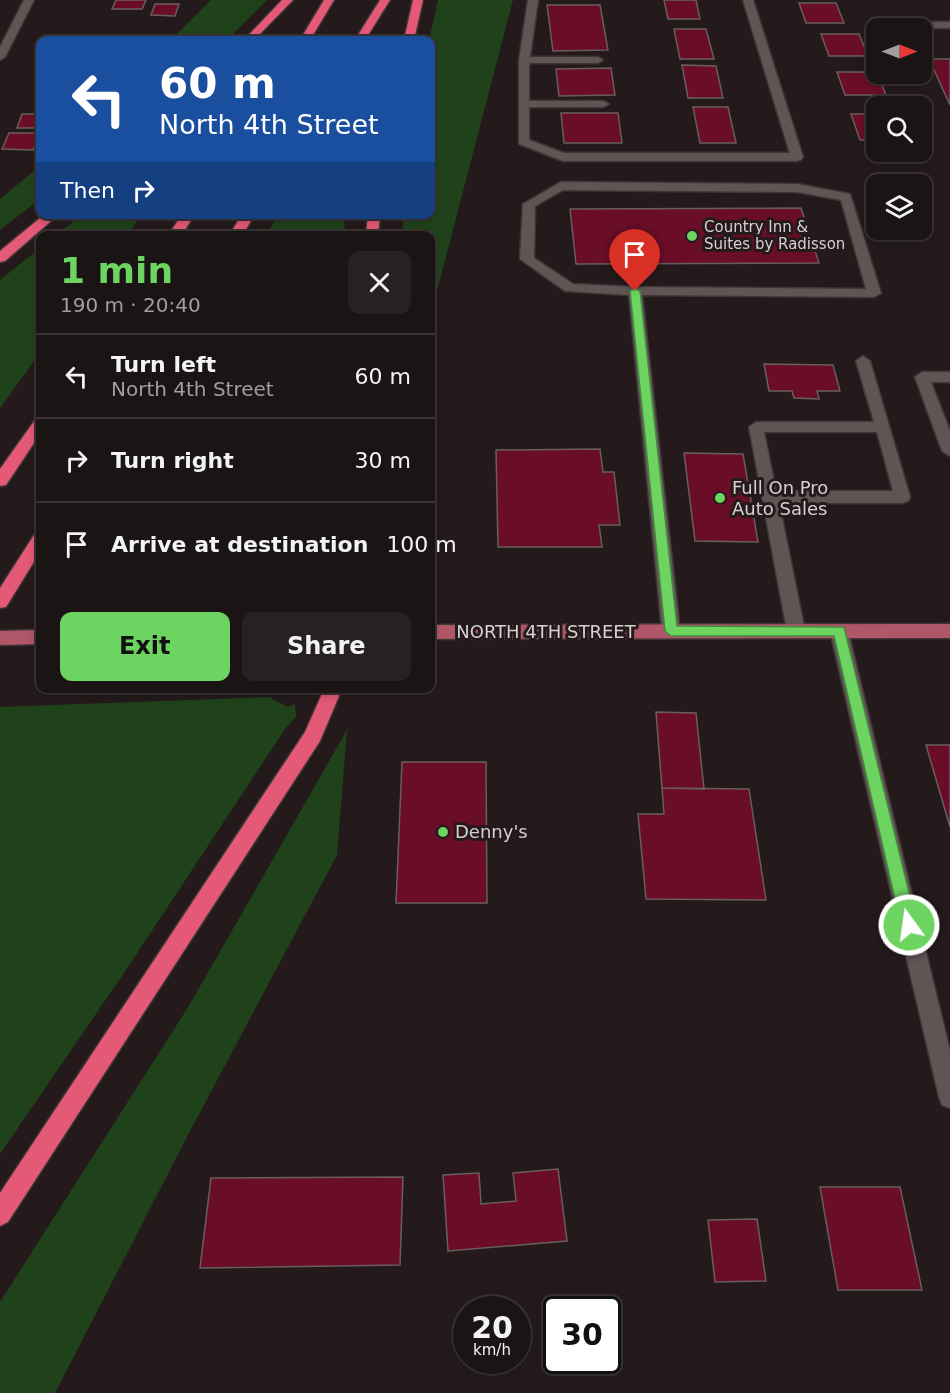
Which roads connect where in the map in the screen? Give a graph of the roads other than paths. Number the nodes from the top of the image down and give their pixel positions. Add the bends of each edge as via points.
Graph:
1 (29, 0) edge
2 (288, 0) edge
3 (329, 0) edge
4 (385, 0) edge
5 (418, 0) edge
6 (533, 0) edge
7 (748, 0) edge
8 (932, 25) edge
9 (950, 25) edge
10 (253, 36) edge
11 (307, 36) edge
12 (362, 36) edge
13 (410, 36) edge
14 (0, 57) edge
15 (524, 60) junction
16 (598, 60) dead end
17 (524, 104) junction
18 (603, 104) dead end
19 (47, 219) edge
20 (0, 258) edge
21 (635, 291) junction
22 (863, 361) dead end
23 (950, 377) edge
24 (883, 427) junction
25 (36, 430) edge
26 (950, 451) edge
27 (0, 481) edge
28 (770, 497) junction
29 (36, 545) edge
30 (0, 602) edge
31 (671, 631) junction
32 (796, 631) junction
33 (839, 631) junction
34 (950, 631) edge
35 (435, 632) edge
36 (36, 637) edge
37 (0, 638) edge
38 (330, 693) edge
39 (950, 1097) edge
40 (0, 1214) edge

1 - 14 street
2 - 10 highway
3 - 11 highway
4 - 12 highway
5 - 13 highway
6 - 15 street
7 - 17 street via 797,157 563,157 523,142
8 - 9 street
15 - 16 street
15 - 17 street
17 - 18 street
19 - 20 highway
21 - 21 street via 671,292 874,293 846,197 797,188 561,186 529,204 527,259 570,288
21 - 31 street
22 - 24 street
23 - 26 street via 922,377
24 - 28 street via 756,427
24 - 28 street via 903,496
25 - 27 highway
28 - 32 street
29 - 30 highway
31 - 32 main road, NORTH 4TH STREET
31 - 35 main road, NORTH 4TH STREET
32 - 33 main road, NORTH 4TH STREET
33 - 34 main road, NORTH 4TH STREET
33 - 39 street
36 - 37 main road
38 - 40 highway via 312,736

